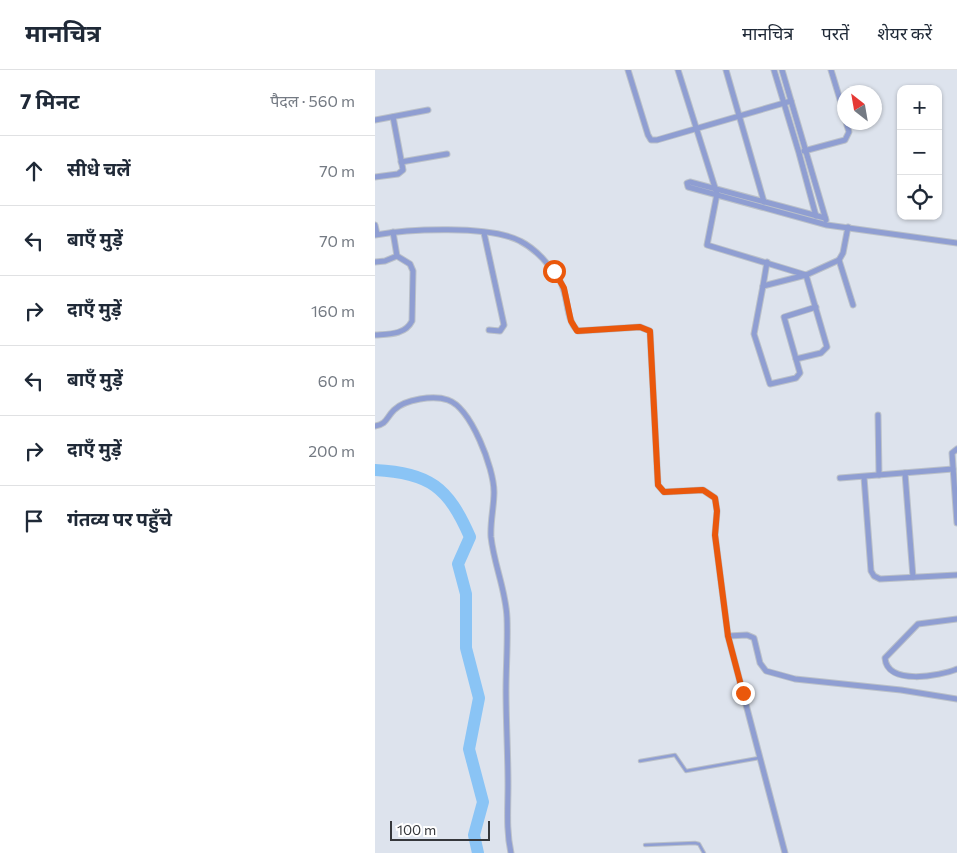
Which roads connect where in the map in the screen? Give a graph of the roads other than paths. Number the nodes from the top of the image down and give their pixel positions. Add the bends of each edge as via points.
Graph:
1 (628, 70) edge
2 (678, 70) edge
3 (726, 70) edge
4 (773, 70) edge
5 (781, 70) edge
6 (831, 70) edge
7 (837, 90) edge
8 (791, 101) junction
9 (783, 103) junction
10 (428, 110) dead end
11 (739, 116) junction
12 (393, 117) junction
13 (375, 120) edge
14 (697, 129) junction
15 (848, 130) edge
16 (802, 152) junction
17 (447, 154) dead end
18 (401, 162) junction
19 (375, 178) edge
20 (715, 188) junction
21 (717, 194) junction
22 (764, 200) junction
23 (766, 207) junction
24 (815, 215) junction
25 (825, 218) junction
26 (817, 222) junction
27 (375, 225) edge
28 (827, 225) junction
29 (848, 227) junction
30 (393, 232) junction
31 (484, 233) junction
32 (376, 234) edge
33 (957, 243) edge
34 (397, 256) junction
35 (839, 260) junction
36 (375, 262) edge
37 (767, 262) junction
38 (807, 274) junction
39 (763, 286) junction
40 (853, 306) dead end
41 (816, 307) junction
42 (489, 330) dead end
43 (375, 335) edge
44 (797, 359) junction
45 (879, 415) dead end
46 (375, 426) edge
47 (957, 449) edge
48 (953, 469) junction
49 (905, 473) junction
50 (879, 475) junction
51 (864, 477) junction
52 (840, 478) dead end
53 (957, 523) edge
54 (957, 575) edge
55 (913, 577) junction
56 (957, 620) edge
57 (728, 636) junction
58 (957, 669) edge
59 (957, 699) edge
60 (759, 758) junction
61 (640, 761) dead end
62 (645, 845) dead end
63 (511, 853) edge
64 (703, 853) edge
65 (785, 853) edge

1 - 14 street via 651,140
2 - 14 street
3 - 11 street
4 - 9 street
5 - 8 street
6 - 7 street
8 - 9 street
8 - 16 street
9 - 11 street
9 - 16 street
10 - 12 street
11 - 14 street
11 - 22 street
12 - 13 street
12 - 18 street
14 - 20 street
15 - 16 street via 845,140
16 - 24 street
16 - 25 street
17 - 18 street
18 - 19 street via 401,172
20 - 21 street
20 - 21 street via 690,182 687,185
20 - 22 street
21 - 23 street
21 - 37 street via 707,245
22 - 23 street
22 - 24 street
23 - 26 street
24 - 25 street
24 - 26 street
25 - 28 street
26 - 28 street
27 - 32 street
28 - 29 street
29 - 33 street
29 - 35 street
30 - 31 street via 417,229
30 - 32 street
30 - 34 street
31 - 42 street via 504,324 500,331
31 - 57 street via 521,241 554,271 564,288 571,321 577,331 640,327 650,331 658,485 664,492 703,490 715,498 715,535
34 - 36 street
34 - 43 street via 412,266 412,321 403,331
35 - 38 street
35 - 40 street
37 - 38 street
37 - 39 street
38 - 39 street
38 - 41 street
39 - 44 street via 754,334 770,384 799,376
41 - 44 street via 827,347 821,353
41 - 44 street via 784,317
45 - 50 street
46 - 63 street via 387,422 393,410 400,406 434,398 446,400 463,411 493,473 492,550 505,594 507,619 506,816
47 - 48 street via 952,453
48 - 49 street
48 - 53 street
49 - 50 street
49 - 55 street
50 - 51 street
51 - 52 street
51 - 55 street via 871,571 880,579
54 - 55 street
56 - 58 street via 917,624 885,658 887,666 903,676 938,676
57 - 59 street via 754,638 762,668 770,674
57 - 60 street
60 - 61 lane via 686,770 675,755
60 - 65 street
62 - 64 lane via 695,843

